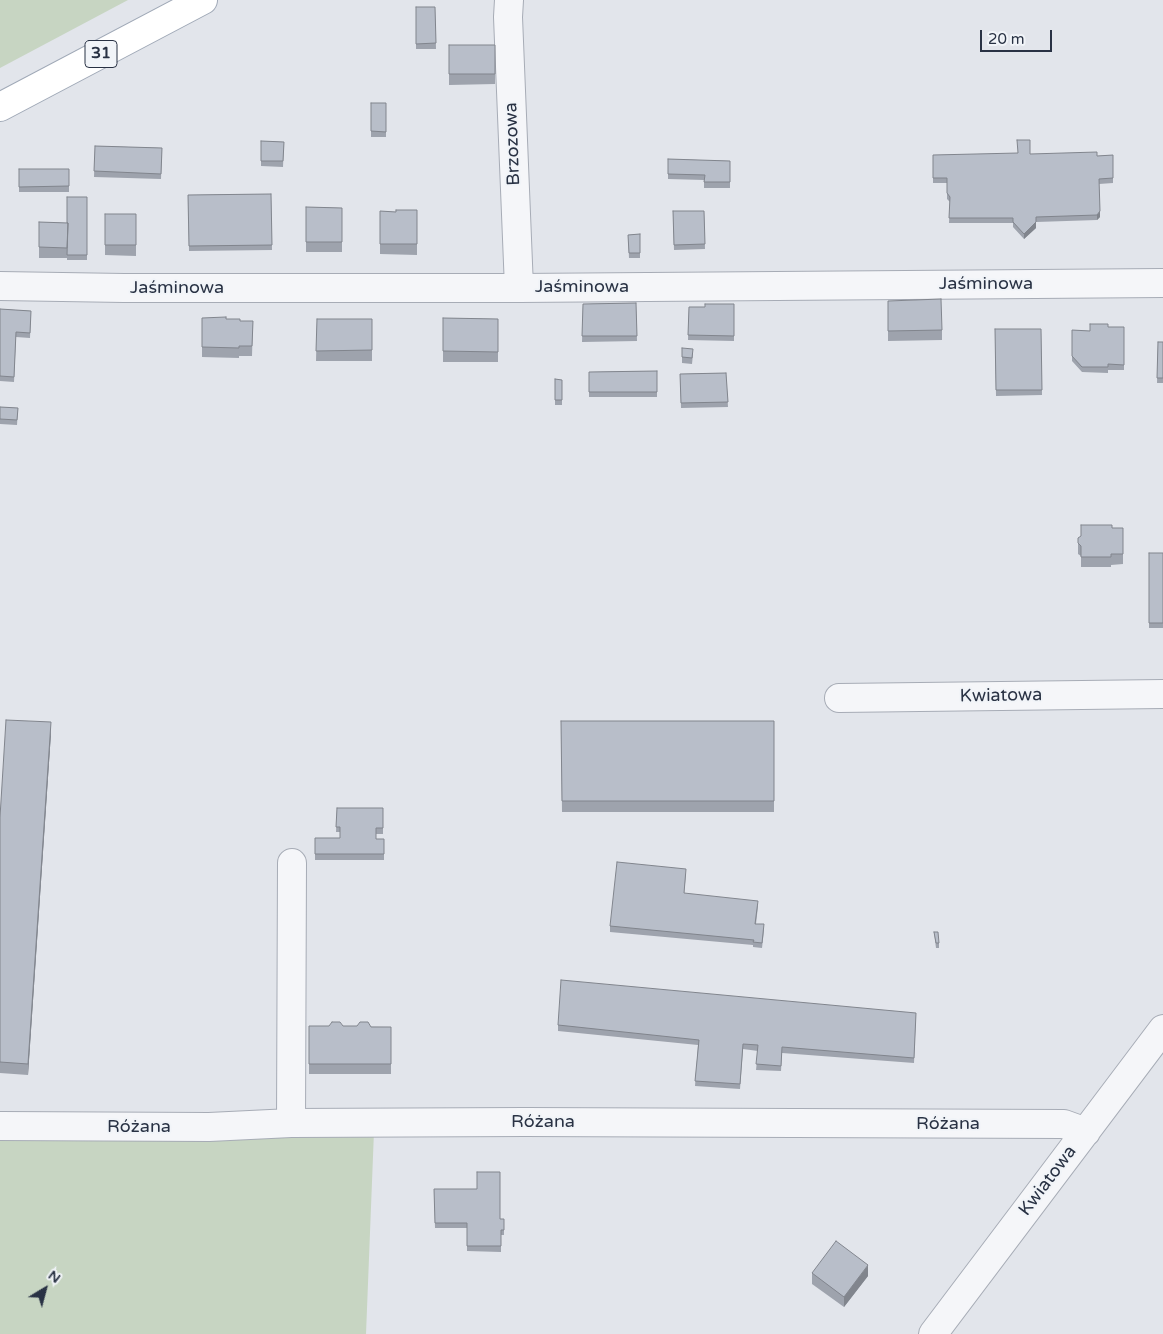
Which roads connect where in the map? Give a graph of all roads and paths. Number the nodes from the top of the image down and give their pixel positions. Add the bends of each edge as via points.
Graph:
1 (203, 0) edge
2 (509, 0) edge
3 (0, 107) edge
4 (1163, 283) edge
5 (0, 286) edge
6 (519, 288) junction
7 (1163, 694) edge
8 (839, 698) dead end
9 (292, 864) dead end
10 (1163, 1029) edge
11 (291, 1124) junction
12 (0, 1126) edge
13 (1086, 1132) junction
14 (934, 1334) edge

1 - 3 main road, 31
2 - 6 street, Brzozowa
4 - 6 street, Jaśminowa
5 - 6 street, Jaśminowa
7 - 8 street, Kwiatowa
9 - 11 street
10 - 13 street, Kwiatowa
11 - 12 street, Różana
11 - 13 street, Różana via 1064,1124
13 - 14 street, Kwiatowa

